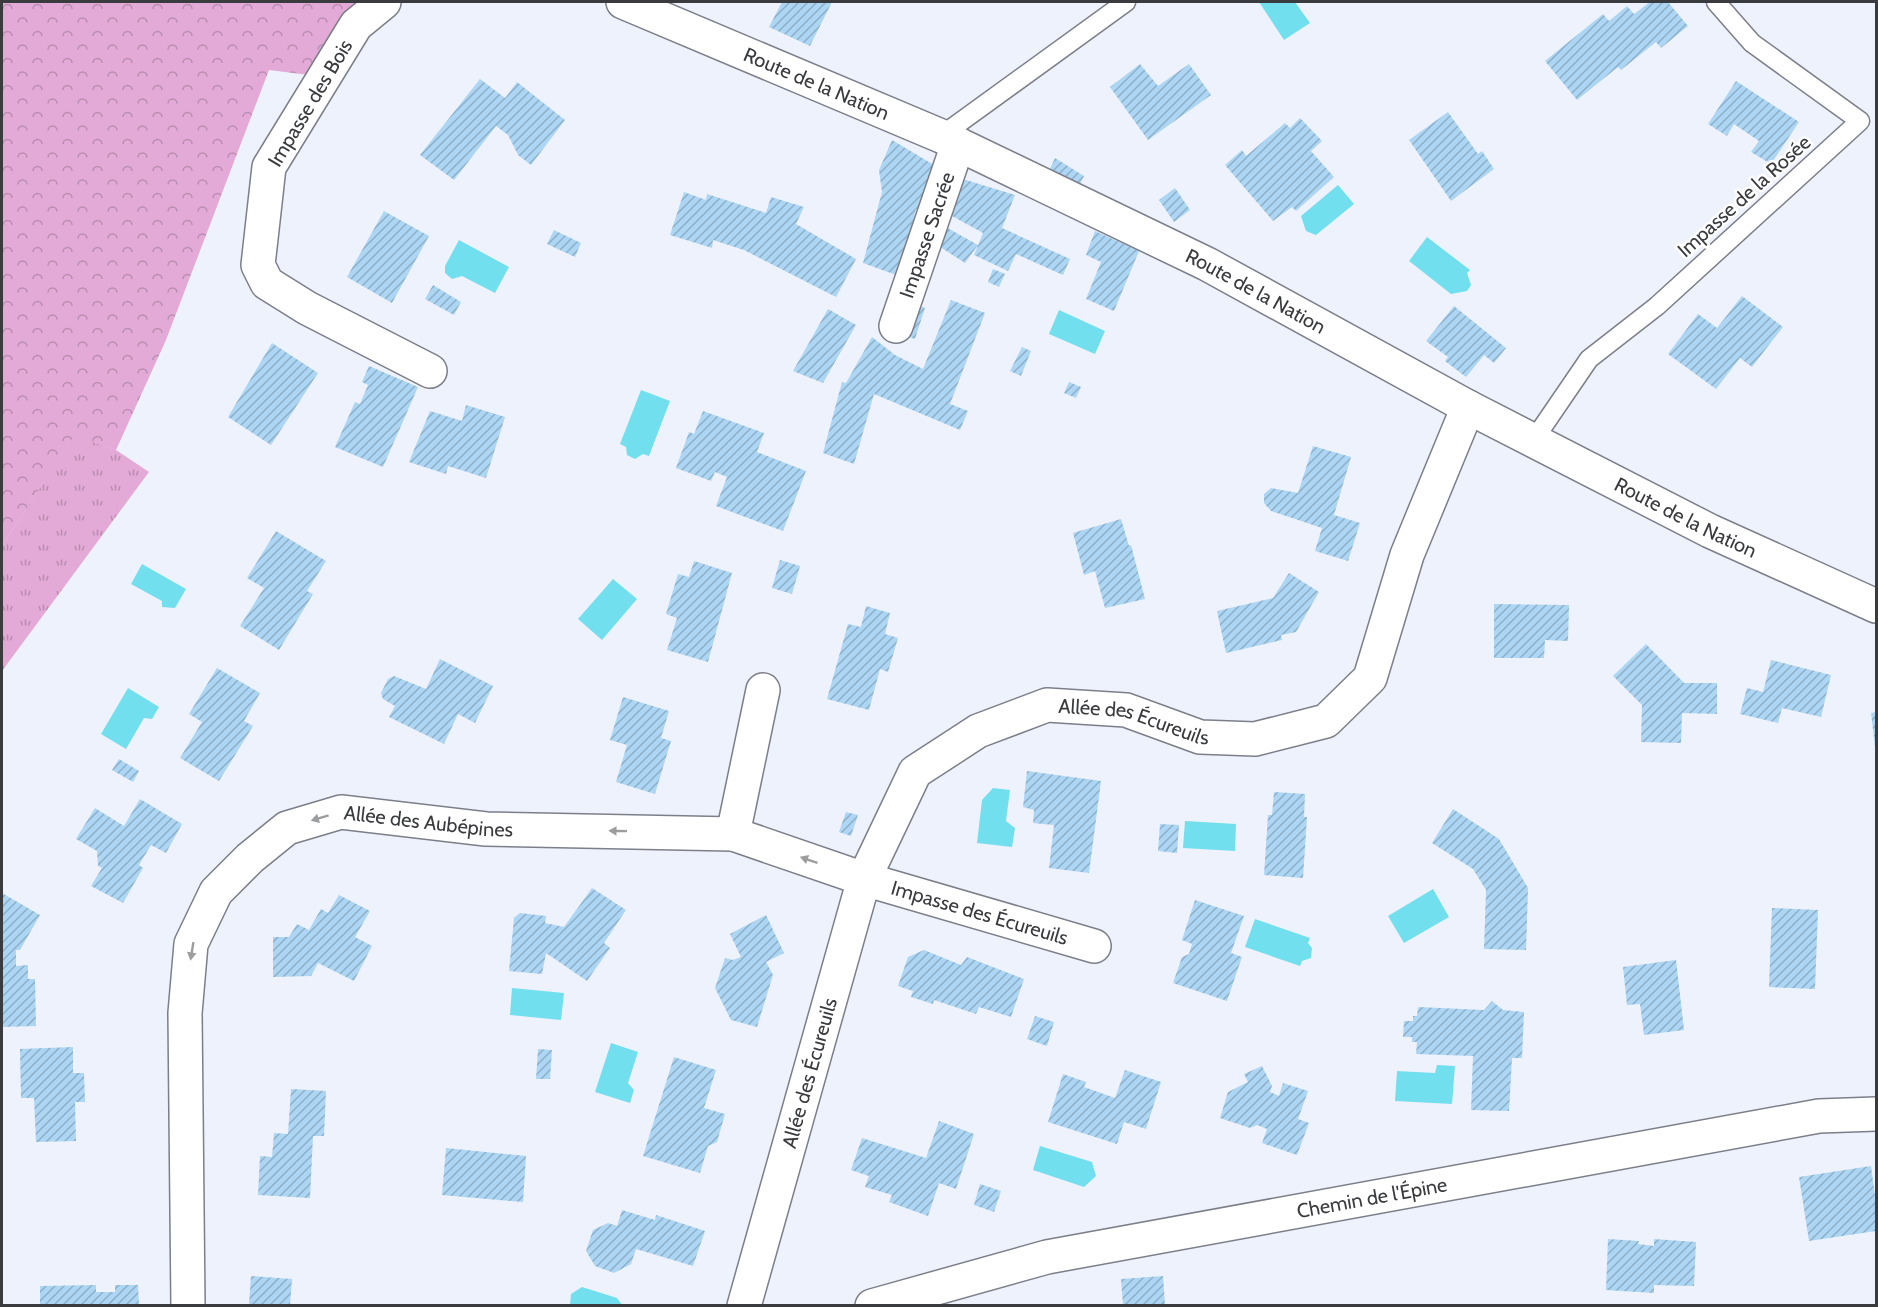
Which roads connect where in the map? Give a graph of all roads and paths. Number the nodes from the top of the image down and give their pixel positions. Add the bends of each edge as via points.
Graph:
1 (384, 2) edge
2 (623, 2) edge
3 (1126, 2) edge
4 (1716, 2) edge
5 (949, 140) junction
6 (896, 326) dead end
7 (430, 371) dead end
8 (1468, 407) junction
9 (1533, 441) junction
10 (1876, 606) edge
11 (764, 690) dead end
12 (733, 834) junction
13 (864, 879) junction
14 (1094, 946) dead end
15 (1876, 1113) edge
16 (188, 1305) edge
17 (744, 1305) edge
18 (872, 1305) edge

1 - 7 street, Impasse des Bois via 356,25 269,167 258,266 267,283 307,308
2 - 5 street, Route de la Nation
3 - 5 lane
4 - 9 lane, Impasse de la Rosée via 1752,43 1860,121 1657,306 1589,359
5 - 6 street, Impasse Sacrée
5 - 8 street, Route de la Nation via 1207,264
8 - 9 street, Route de la Nation
8 - 13 street, Allée des Écureuils via 1407,555 1370,678 1326,721 1255,739 1200,736 1126,710 1047,705 978,731 915,772
9 - 10 street, Route de la Nation via 1710,531
11 - 12 street
13 -> 12 street, Allée des Aubépines
12 -> 16 street, Allée des Aubépines via 486,829 341,812 287,828 250,858 216,892 191,944 185,1012
13 - 14 street, Impasse des Écureuils
13 - 17 street, Allée des Écureuils
15 - 18 street, Chemin de l'Épine via 1819,1116 1059,1255

